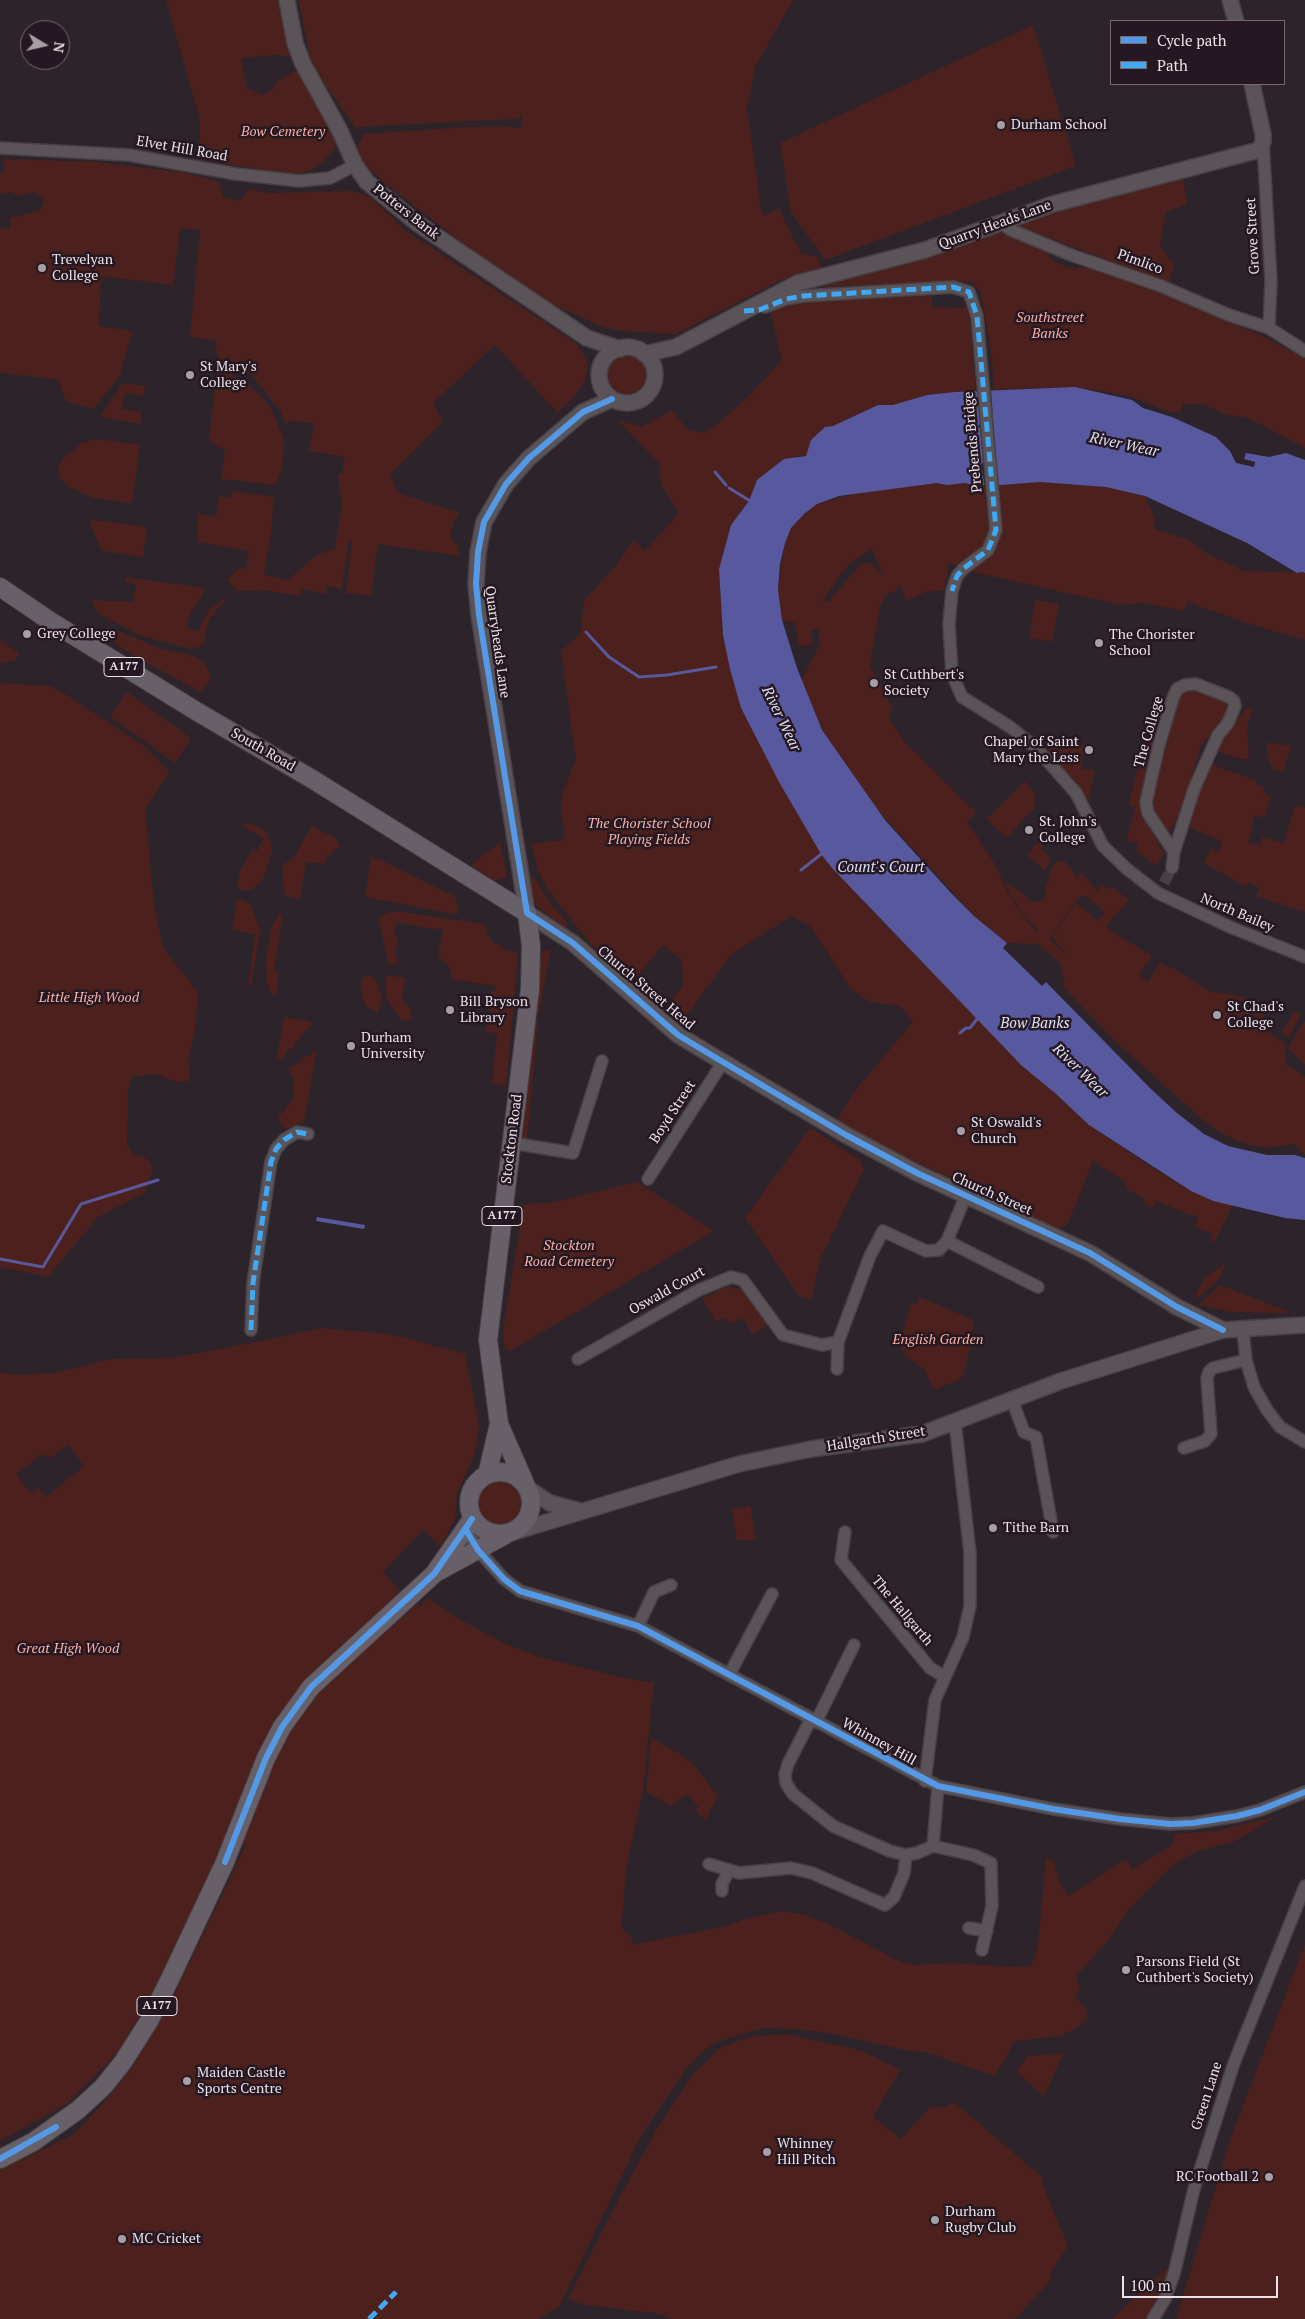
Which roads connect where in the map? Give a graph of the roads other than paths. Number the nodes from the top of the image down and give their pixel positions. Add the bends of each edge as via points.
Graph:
1 (287, 0) edge
2 (1230, 0) edge
3 (1236, 20) edge
4 (1252, 85) edge
5 (1263, 142) junction
6 (0, 148) edge
7 (355, 165) junction
8 (1001, 223) junction
9 (744, 311) junction
10 (1269, 328) junction
11 (587, 338) junction
12 (676, 346) junction
13 (620, 349) junction
14 (1305, 351) edge
15 (644, 354) junction
16 (603, 362) junction
17 (655, 376) junction
18 (600, 383) junction
19 (612, 399) junction
20 (583, 412) junction
21 (0, 587) edge
22 (952, 591) joint
23 (1174, 852) junction
24 (1172, 868) tunnel mouth
25 (527, 913) junction
26 (1305, 957) edge
27 (602, 1061) dead end
28 (723, 1062) junction
29 (752, 1079) joint
30 (308, 1134) dead end
31 (512, 1143) junction
32 (648, 1179) dead end
33 (966, 1195) junction
34 (888, 1220) dead end
35 (883, 1232) junction
36 (947, 1241) junction
37 (1038, 1287) dead end
38 (1305, 1325) edge
39 (251, 1330) dead end
40 (1223, 1330) junction
41 (1243, 1330) junction
42 (838, 1342) junction
43 (578, 1359) dead end
44 (1246, 1360) junction
45 (837, 1369) dead end
46 (1012, 1400) junction
47 (955, 1422) junction
48 (499, 1424) junction
49 (1305, 1442) edge
50 (1184, 1448) dead end
51 (487, 1475) junction
52 (525, 1485) junction
53 (580, 1511) junction
54 (469, 1524) junction
55 (844, 1532) dead end
56 (1054, 1532) dead end
57 (509, 1533) junction
58 (478, 1550) junction
59 (434, 1574) junction
60 (671, 1585) dead end
61 (772, 1594) dead end
62 (638, 1626) junction
63 (854, 1645) dead end
64 (730, 1673) junction
65 (945, 1677) junction
66 (814, 1720) junction
67 (925, 1781) junction
68 (938, 1786) junction
69 (1305, 1792) edge
70 (933, 1846) junction
71 (906, 1854) junction
72 (709, 1864) dead end
73 (729, 1870) junction
74 (1305, 1886) edge
75 (722, 1891) dead end
76 (968, 1928) dead end
77 (987, 1931) junction
78 (982, 1950) dead end
79 (0, 2159) edge
80 (1153, 2319) edge

1 - 7 street, Potters Bank via 295,43 303,64
2 - 3 street
4 - 5 street
5 - 8 street, Quarry Heads Lane via 1259,150 1053,204
5 - 10 street, Grove Street via 1270,281
6 - 7 street, Elvet Hill Road via 129,155 283,180 330,178
7 - 11 street, Potters Bank via 367,182 417,223
8 - 9 street, Quarry Heads Lane via 925,250 798,283
8 - 10 street, Pimlico via 1010,230 1071,255
9 - 12 street, Quarry Heads Lane
9 - 22 street, Prebends Bridge via 759,310 786,298 803,296 961,288 970,292 981,359 995,536 988,550 957,576
10 - 14 street, Pimlico
11 - 13 street, Potters Bank
11 - 16 street, Potters Bank
12 - 15 street, Quarry Heads Lane
12 - 17 street, Quarry Heads Lane
13 - 15 street
13 - 16 street
15 - 17 street via 650,360
16 - 18 street
17 - 19 street via 652,389 638,401 625,403
18 - 19 street
18 - 20 street
19 - 20 street
20 - 25 street, Quarryheads Lane via 529,458 506,484 484,522 478,552 476,584 479,615
21 - 25 main road, South Road / A177 via 50,621
22 - 26 street, North Bailey via 949,624 952,674 962,697 1010,727 1036,748 1076,793 1102,846 1127,869 1230,927
23 - 23 street, The College via 1148,812 1146,802 1173,698 1184,685 1196,684 1229,697 1235,706 1200,774
23 - 24 street, The College
25 - 28 street, Church Street Head via 573,943 678,1035
25 - 31 main road, Stockton Road / A177 via 531,946 530,989
27 - 31 street via 574,1153
28 - 29 street, Church Street Head
28 - 32 street, Boyd Street
29 - 33 street, Church Street via 846,1135
30 - 39 street via 297,1132 290,1135 276,1149 271,1162 253,1283
31 - 48 main road, Stockton Road / A177 via 488,1332
33 - 36 street
33 - 40 street, Church Street via 1090,1253 1177,1307
34 - 35 street
35 - 36 street via 932,1252 939,1250
35 - 42 street via 870,1256
36 - 37 street
38 - 41 street
40 - 41 street
40 - 46 street, Hallgarth Street via 1110,1364
41 - 44 street
42 - 43 street, Oswald Court via 822,1344 783,1335 743,1280 730,1277 700,1290
42 - 45 street
44 - 49 street via 1254,1387 1267,1410 1280,1427
44 - 50 street via 1213,1368 1209,1372 1211,1434 1205,1441
46 - 47 street, Hallgarth Street
46 - 56 street via 1024,1432 1036,1438
47 - 53 street, Hallgarth Street via 922,1434 811,1449 739,1464
47 - 65 street via 971,1583 968,1623
48 - 51 main road, Stockton Road / A177
48 - 52 main road, Stockton Road
51 - 52 main road via 506,1472
51 - 54 main road via 478,1480 469,1498
52 - 53 street via 550,1503
52 - 57 main road via 531,1496 528,1516
53 - 57 street, Hallgarth Street
54 - 57 main road via 486,1532
54 - 58 street, Whinney Hill
54 - 59 main road, A177
55 - 65 street, The Hallgarth via 840,1565 930,1668
57 - 58 main road, A177
58 - 59 main road, A177
58 - 62 street, Whinney Hill via 504,1580 520,1591
59 - 79 main road, A177 via 311,1687 282,1727 266,1758 225,1862 170,1979 123,2062 103,2087 78,2110 33,2142
60 - 62 street via 654,1592
61 - 64 street
62 - 64 street, Whinney Hill
63 - 66 street
64 - 66 street, Whinney Hill
65 - 67 street via 932,1710
66 - 67 street, Whinney Hill
66 - 71 street via 785,1774 793,1794 832,1826 890,1851
67 - 68 street, Whinney Hill
68 - 69 street, Whinney Hill via 1053,1809 1170,1824 1237,1816
68 - 70 street
70 - 71 street
70 - 77 street via 973,1855 991,1863 992,1906
71 - 73 street via 904,1873 894,1897 885,1906 812,1874 790,1868 740,1873
72 - 73 street
73 - 75 street
74 - 80 street, Green Lane via 1234,2063 1194,2189 1174,2274
76 - 77 street
77 - 78 street

